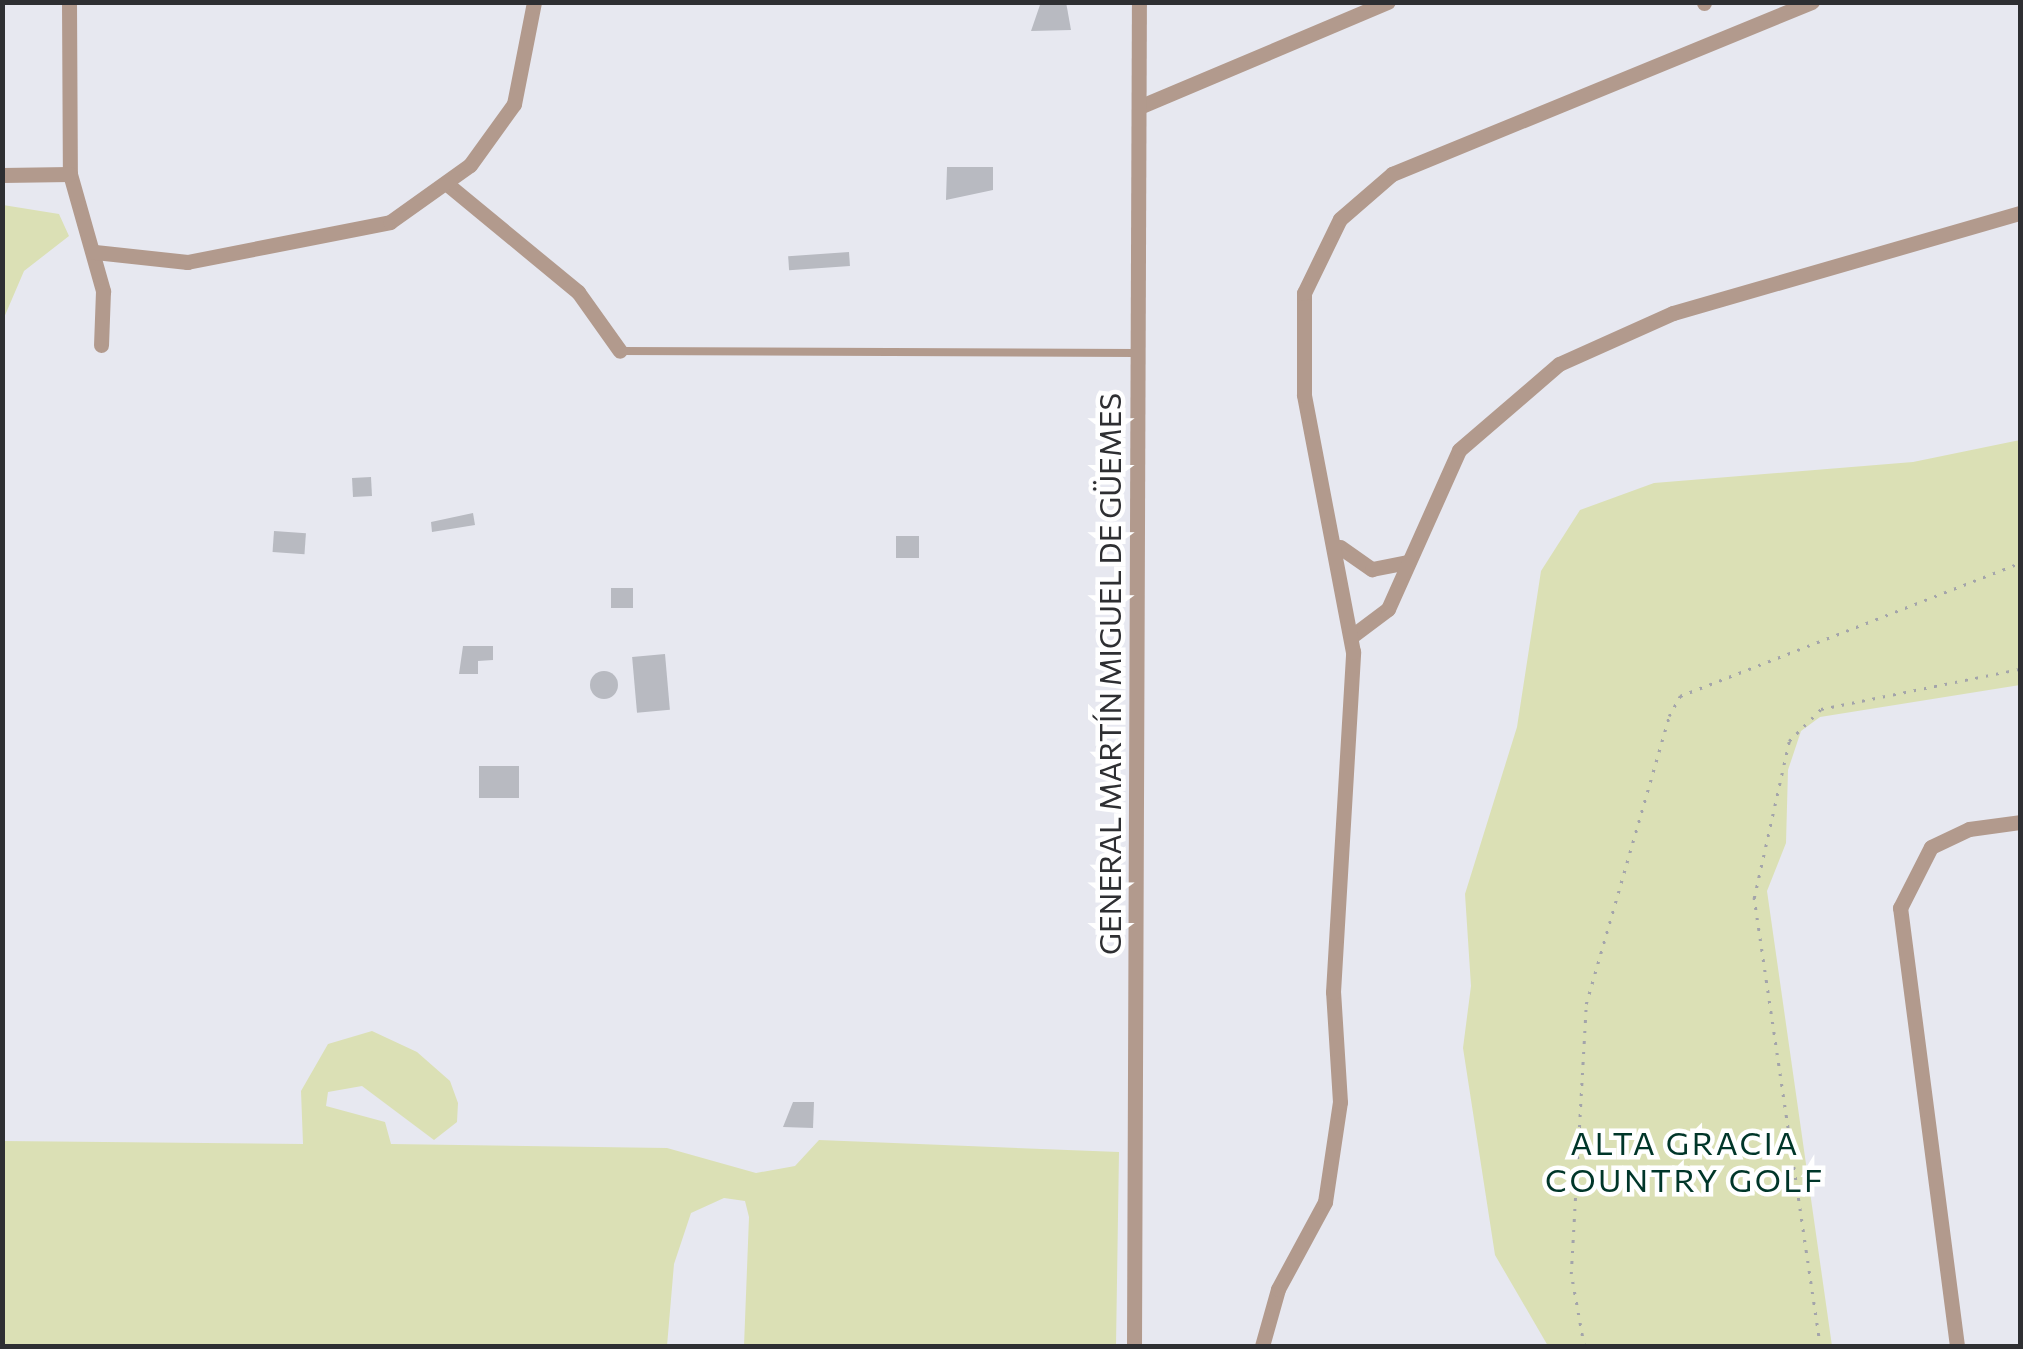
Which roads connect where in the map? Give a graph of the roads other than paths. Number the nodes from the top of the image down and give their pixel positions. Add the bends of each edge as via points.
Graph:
1 (69, 2) edge
2 (534, 2) edge
3 (1139, 2) edge
4 (1388, 2) edge
5 (1812, 2) edge
6 (1138, 107) junction
7 (70, 174) junction
8 (2, 175) edge
9 (447, 184) junction
10 (2020, 214) edge
11 (95, 252) junction
12 (101, 345) dead end
13 (620, 351) joint
14 (1138, 354) junction
15 (1339, 546) junction
16 (1408, 562) junction
17 (1352, 636) junction
18 (2020, 822) edge
19 (1134, 1346) edge
20 (1262, 1346) edge
21 (1957, 1346) edge

1 - 7 street
2 - 9 street via 514,104
3 - 6 street, GENERAL MARTÍN MIGUEL DE GÜEMES
4 - 6 street
5 - 15 street via 1418,161 1340,218 1304,293 1300,353
6 - 14 street, GENERAL MARTÍN MIGUEL DE GÜEMES
7 - 8 street
7 - 11 street
9 - 11 street via 390,222 321,240 187,262
9 - 13 street via 578,292
10 - 16 street via 1674,314 1559,364 1459,450
11 - 12 street
13 - 14 lane
14 - 19 street, GENERAL MARTÍN MIGUEL DE GÜEMES
15 - 16 street via 1372,569
15 - 17 street
16 - 17 street via 1388,609
17 - 20 street via 1333,992 1338,1134 1326,1202 1278,1288
18 - 21 street via 1968,829 1932,847 1900,908

